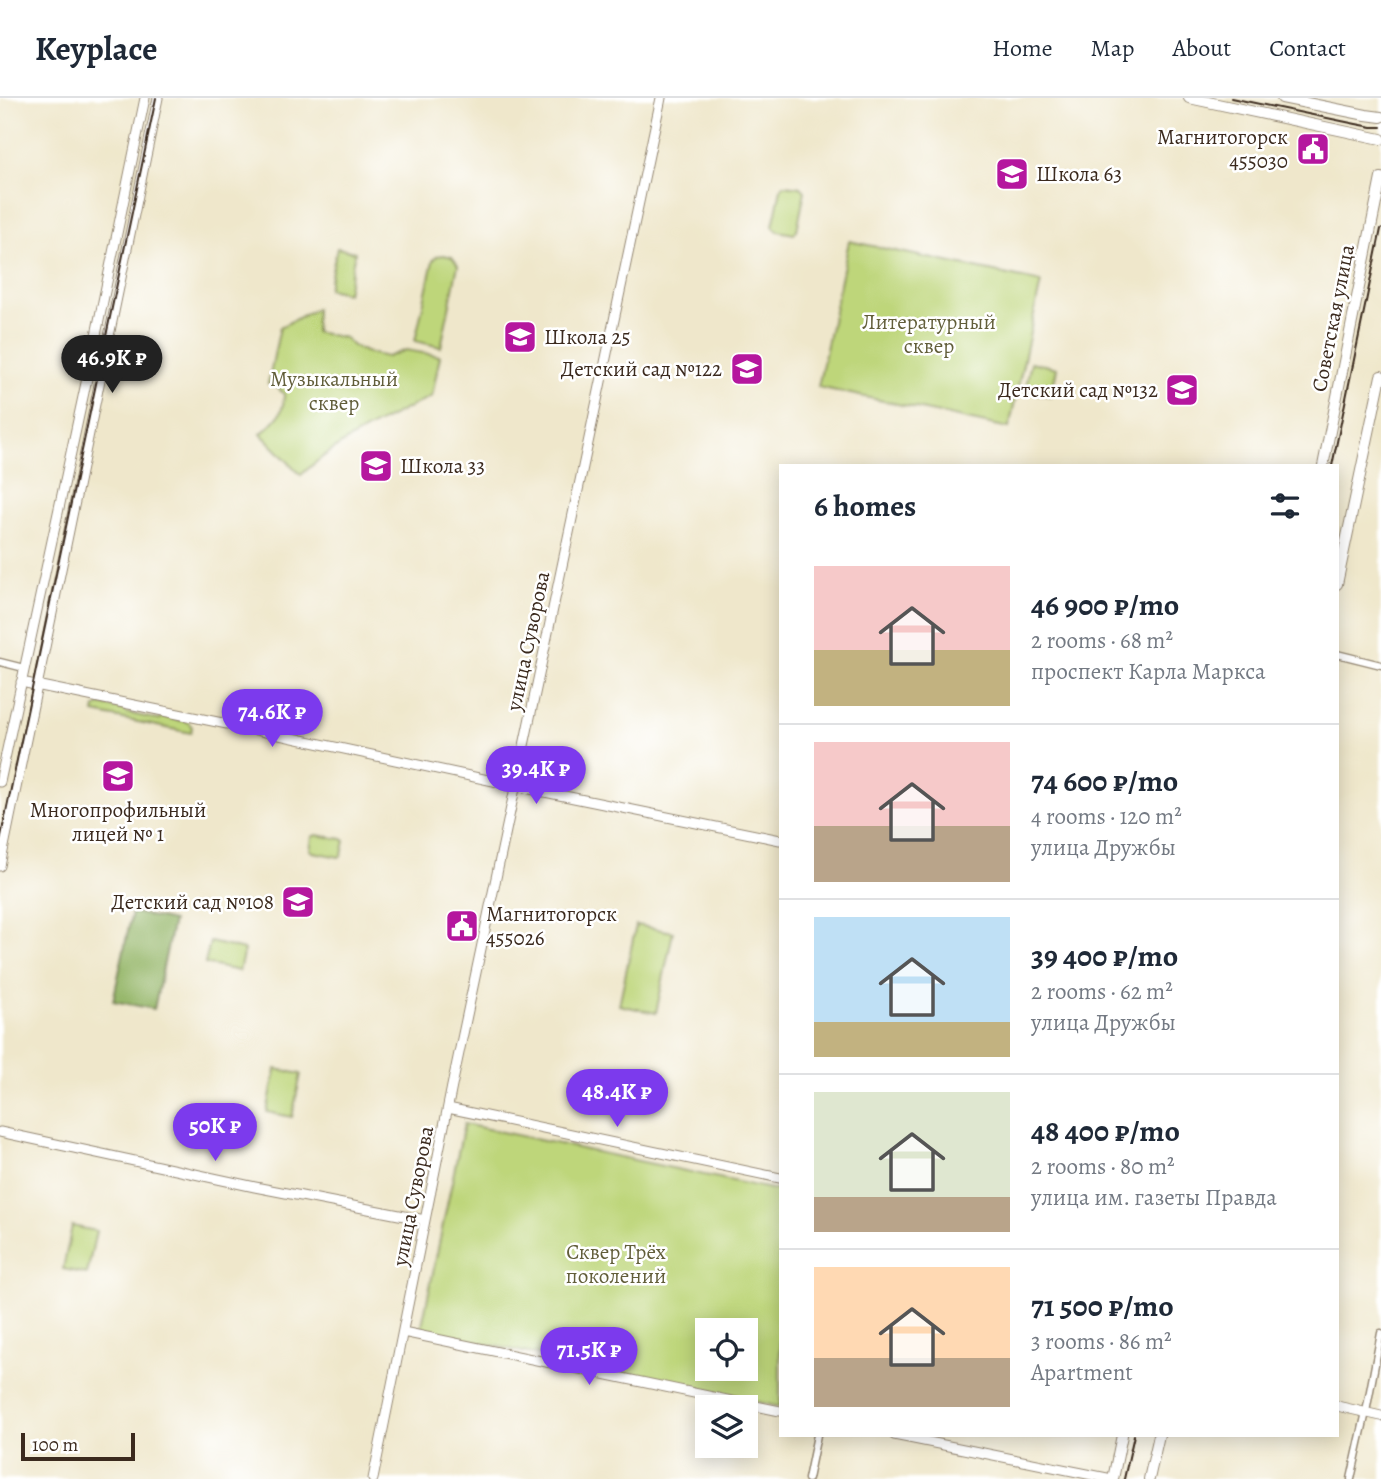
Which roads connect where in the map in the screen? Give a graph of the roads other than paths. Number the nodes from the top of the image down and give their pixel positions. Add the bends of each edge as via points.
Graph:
1 (145, 98) edge
2 (158, 98) edge
3 (661, 98) edge
4 (1189, 98) edge
5 (1282, 98) edge
6 (1381, 117) edge
7 (1381, 139) edge
8 (1381, 178) edge
9 (1381, 376) edge
10 (1323, 464) edge
11 (1339, 575) edge
12 (1339, 654) edge
13 (0, 662) edge
14 (1381, 665) edge
15 (24, 668) junction
16 (41, 672) junction
17 (21, 682) junction
18 (38, 686) junction
19 (0, 782) edge
20 (515, 786) junction
21 (779, 839) edge
22 (0, 866) edge
23 (448, 1108) junction
24 (0, 1132) edge
25 (779, 1178) edge
26 (425, 1220) junction
27 (403, 1332) junction
28 (1381, 1333) edge
29 (1339, 1406) edge
30 (779, 1411) edge
31 (1366, 1412) junction
32 (1381, 1416) edge
33 (817, 1437) edge
34 (904, 1437) edge
35 (1122, 1437) edge
36 (1159, 1437) edge
37 (373, 1479) edge
38 (808, 1479) edge
39 (1112, 1479) edge
40 (1149, 1479) edge
41 (1351, 1479) edge

1 - 15 main road
2 - 16 main road
3 - 20 main road, улица Суворова
4 - 7 main road
5 - 6 main road
8 - 10 main road, Советская улица
9 - 11 main road
12 - 14 street
13 - 15 street
15 - 16 main road
15 - 17 main road
16 - 18 main road
17 - 18 main road
17 - 19 main road
18 - 20 main road
18 - 22 main road
20 - 21 main road
20 - 23 main road, улица Суворова
23 - 25 main road
23 - 26 main road, улица Суворова
24 - 26 main road
26 - 27 main road, улица Суворова
27 - 30 main road
27 - 37 main road, улица Суворова
28 - 31 street
29 - 31 main road
31 - 32 main road
31 - 41 street
33 - 38 street
34 - 39 main road
35 - 39 main road
36 - 40 main road

